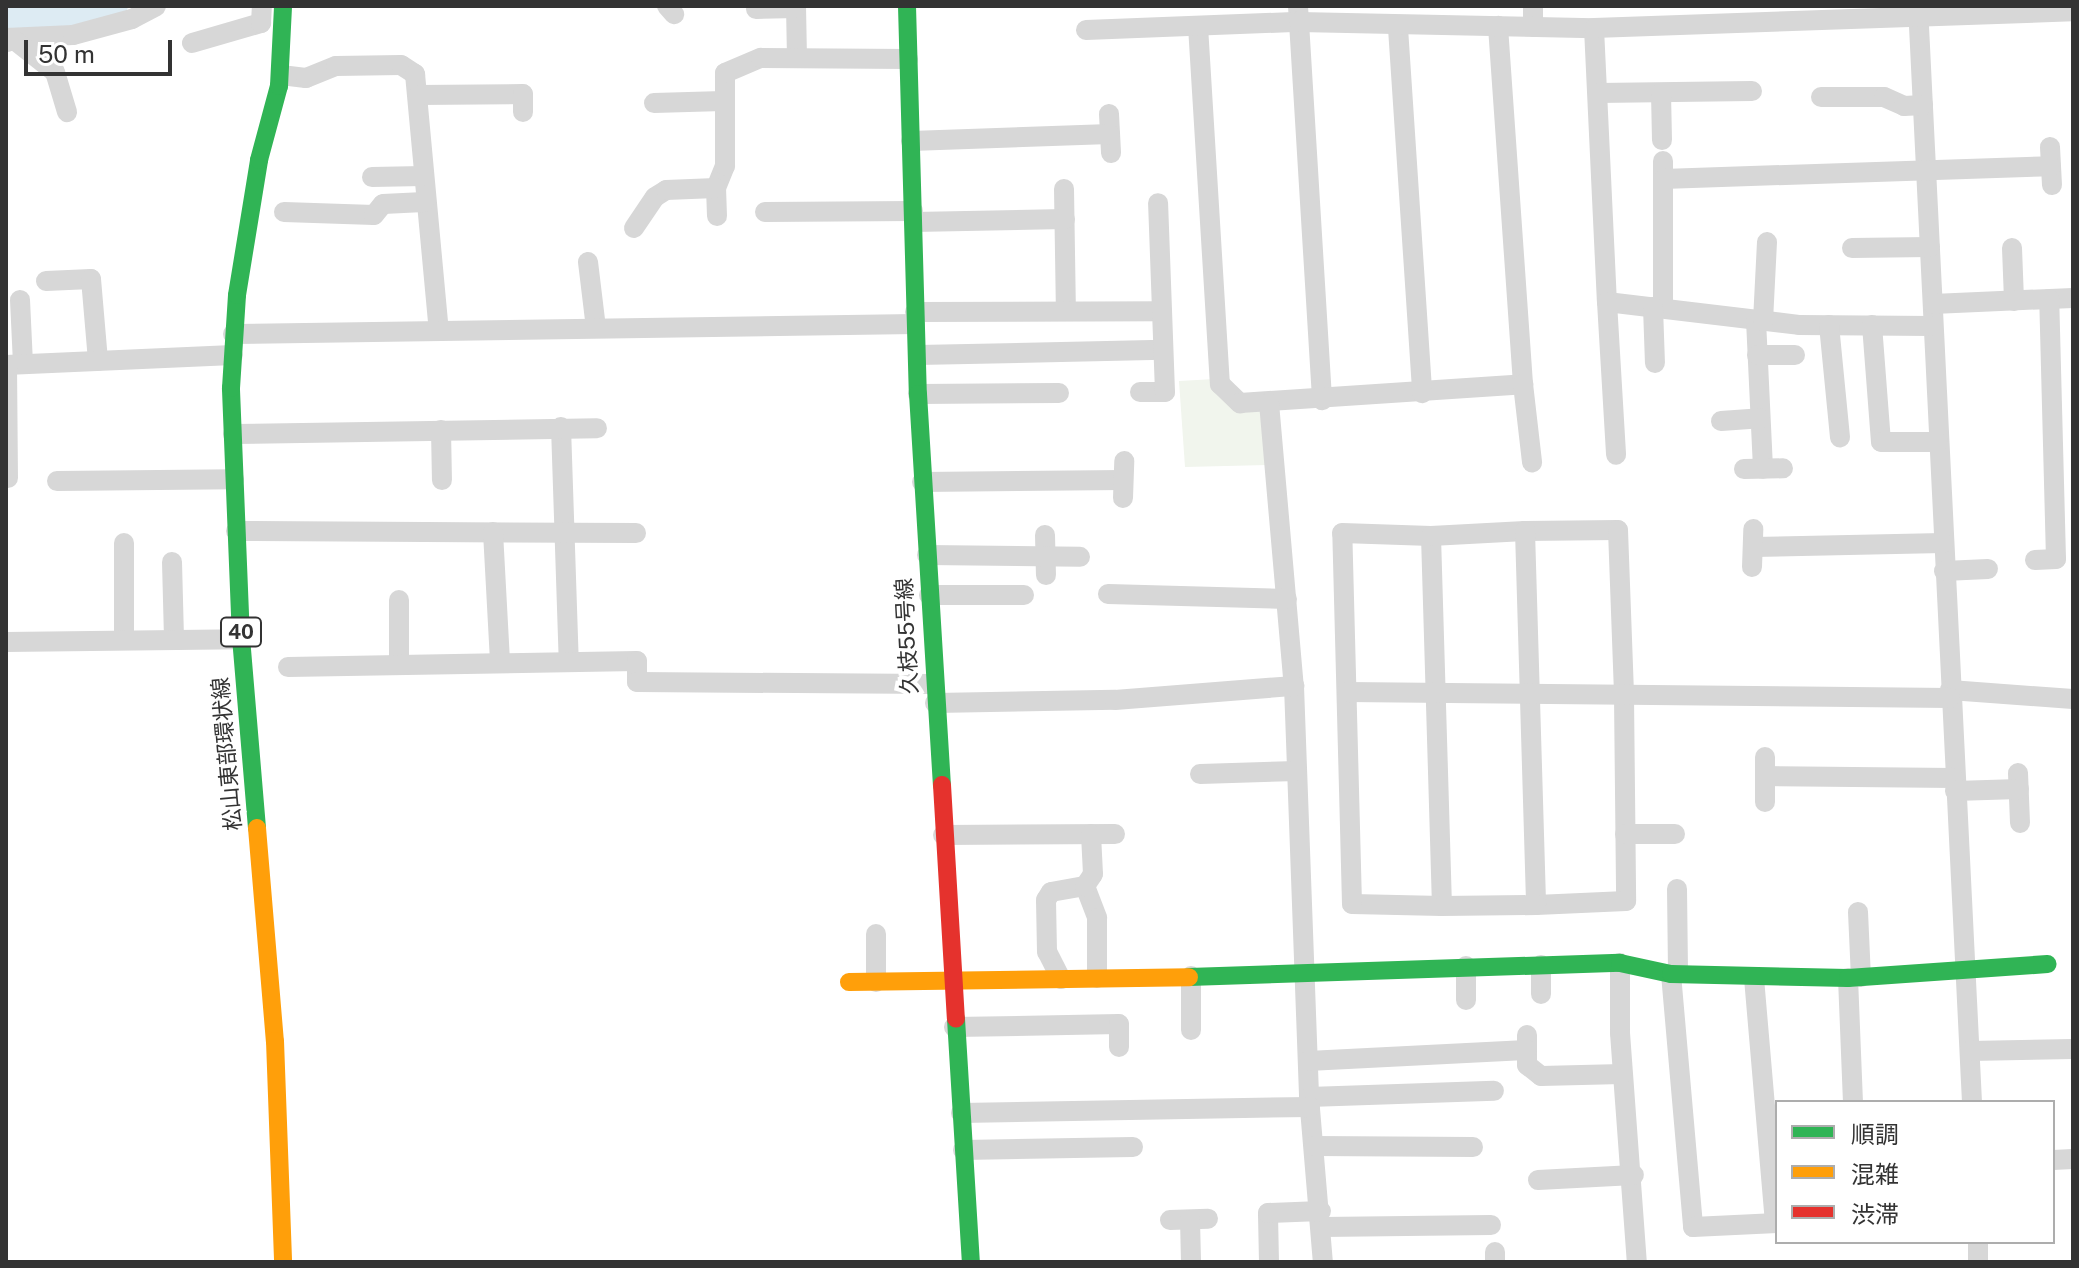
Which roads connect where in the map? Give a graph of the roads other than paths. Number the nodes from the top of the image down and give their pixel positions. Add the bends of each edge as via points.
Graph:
1 (156, 6) edge
2 (262, 6) edge
3 (283, 6) edge
4 (907, 6) edge
5 (1533, 6) edge
6 (796, 7) edge
7 (756, 9) dead end
8 (2061, 10) edge
9 (1918, 12) edge
10 (1298, 14) edge
11 (1385, 19) edge
12 (1198, 26) junction
13 (1498, 26) junction
14 (1533, 27) junction
15 (1594, 28) junction
16 (1086, 30) dead end
17 (8, 40) edge
18 (192, 43) dead end
19 (797, 57) junction
20 (908, 59) junction
21 (281, 75) junction
22 (1752, 91) dead end
23 (1598, 93) junction
24 (1661, 93) junction
25 (418, 95) junction
26 (1821, 97) dead end
27 (723, 101) junction
28 (654, 103) dead end
29 (1923, 105) junction
30 (67, 112) dead end
31 (523, 112) dead end
32 (1110, 134) dead end
33 (911, 141) junction
34 (1662, 160) junction
35 (2051, 166) dead end
36 (1926, 173) junction
37 (423, 176) junction
38 (372, 177) dead end
39 (716, 188) junction
40 (1064, 189) dead end
41 (424, 202) junction
42 (1158, 203) dead end
43 (284, 212) dead end
44 (765, 212) dead end
45 (717, 216) dead end
46 (914, 216) junction
47 (1065, 219) junction
48 (634, 228) dead end
49 (1767, 242) dead end
50 (1930, 247) junction
51 (1852, 248) dead end
52 (2012, 248) dead end
53 (588, 262) dead end
54 (46, 281) dead end
55 (2073, 298) edge
56 (2049, 299) junction
57 (20, 300) dead end
58 (2014, 301) junction
59 (1607, 302) junction
60 (1933, 304) junction
61 (1658, 308) junction
62 (1066, 311) junction
63 (1162, 311) junction
64 (915, 318) junction
65 (1759, 320) junction
66 (1829, 325) junction
67 (1872, 325) junction
68 (1932, 326) junction
69 (596, 328) junction
70 (439, 331) junction
71 (233, 334) junction
72 (1163, 350) junction
73 (233, 355) junction
74 (918, 355) junction
75 (1757, 355) junction
76 (1795, 355) dead end
77 (98, 361) junction
78 (1655, 363) dead end
79 (12, 365) edge
80 (1523, 384) junction
81 (1140, 392) dead end
82 (1059, 393) dead end
83 (1422, 393) junction
84 (918, 394) junction
85 (1322, 400) junction
86 (1269, 403) junction
87 (1760, 418) junction
88 (1721, 421) dead end
89 (561, 427) junction
90 (597, 428) dead end
91 (441, 430) junction
92 (233, 434) junction
93 (1840, 437) dead end
94 (1938, 442) junction
95 (1616, 455) dead end
96 (1532, 462) dead end
97 (1763, 469) dead end
98 (8, 478) edge
99 (234, 479) junction
100 (442, 480) dead end
101 (1123, 480) dead end
102 (57, 481) dead end
103 (922, 482) junction
104 (236, 531) junction
105 (1525, 531) junction
106 (493, 532) junction
107 (564, 532) junction
108 (636, 533) dead end
109 (1045, 535) dead end
110 (1431, 536) junction
111 (124, 543) dead end
112 (1943, 543) junction
113 (1753, 548) dead end
114 (927, 555) junction
115 (1080, 557) dead end
116 (2035, 560) dead end
117 (172, 562) dead end
118 (1046, 566) junction
119 (1988, 569) dead end
120 (1944, 571) junction
121 (1108, 594) dead end
122 (929, 595) junction
123 (1024, 595) dead end
124 (1287, 599) junction
125 (399, 600) dead end
126 (124, 639) junction
127 (174, 639) junction
128 (241, 639) junction
129 (6, 642) edge
130 (569, 662) junction
131 (500, 663) junction
132 (399, 665) junction
133 (288, 667) dead end
134 (1294, 686) junction
135 (1347, 692) junction
136 (935, 693) junction
137 (1438, 693) junction
138 (1950, 694) junction
139 (1528, 695) junction
140 (1624, 696) junction
141 (2073, 699) edge
142 (1297, 771) junction
143 (1200, 774) dead end
144 (1954, 784) junction
145 (1765, 802) dead end
146 (2020, 823) dead end
147 (1091, 834) junction
148 (1115, 834) dead end
149 (1625, 834) junction
150 (1675, 834) dead end
151 (943, 835) junction
152 (1085, 886) junction
153 (1677, 889) dead end
154 (1536, 905) junction
155 (1442, 906) junction
156 (1858, 912) dead end
157 (876, 934) dead end
158 (1620, 963) junction
159 (2048, 964) dead end
160 (1541, 965) junction
161 (1466, 966) junction
162 (1966, 970) junction
163 (1674, 974) junction
164 (1304, 975) junction
165 (1191, 976) junction
166 (1855, 977) junction
167 (1097, 978) junction
168 (1754, 978) junction
169 (1061, 979) junction
170 (951, 980) junction
171 (849, 982) dead end
172 (876, 982) junction
173 (1541, 994) dead end
174 (1466, 1000) dead end
175 (954, 1027) junction
176 (1191, 1030) dead end
177 (1119, 1047) dead end
178 (2073, 1049) edge
179 (1970, 1051) junction
180 (1308, 1061) junction
181 (1622, 1074) junction
182 (1494, 1091) dead end
183 (1853, 1100) edge
184 (1972, 1100) edge
185 (1310, 1102) junction
186 (961, 1113) junction
187 (1314, 1146) junction
188 (1133, 1147) dead end
189 (1473, 1147) dead end
190 (963, 1150) junction
191 (1634, 1175) junction
192 (1538, 1180) dead end
193 (1775, 1212) edge
194 (1322, 1219) junction
195 (1189, 1220) dead end
196 (1775, 1223) edge
197 (1491, 1225) dead end
198 (283, 1262) edge
199 (971, 1262) edge
200 (1191, 1262) edge
201 (1269, 1262) edge
202 (1323, 1262) edge
203 (1637, 1262) edge

1 - 17 street via 132,19 73,35
2 - 18 street via 261,23
3 - 21 street, 松山東部環状線 / 40
4 - 20 street, 久枝55号線
5 - 14 street
6 - 7 street
6 - 19 street
8 - 9 street
9 - 15 street
9 - 29 street
10 - 11 street
10 - 12 street
10 - 85 street
11 - 13 street
11 - 83 street
12 - 16 street
12 - 86 street via 1220,384 1240,403
13 - 14 street
13 - 80 street
14 - 15 street
15 - 23 street
17 - 30 street via 55,72
19 - 20 street
19 - 27 street via 737,64 725,73
20 - 33 street, 久枝55号線
21 - 25 street via 306,78 336,66 401,65 415,74
21 - 71 street, 松山東部環状線 / 40 via 259,160
22 - 24 street
23 - 24 street
23 - 59 street
24 - 34 street
25 - 31 street via 523,94
25 - 37 street
26 - 29 street via 1884,97 1904,106
27 - 28 street
27 - 39 street via 725,166
29 - 36 street
32 - 33 street
33 - 46 street, 久枝55号線
34 - 36 street
34 - 61 street
35 - 36 street
36 - 50 street
37 - 38 street
37 - 41 street
39 - 45 street
39 - 48 street via 666,190
40 - 47 street
41 - 43 street via 383,204 374,215
41 - 70 street
42 - 63 street
44 - 46 street
46 - 47 street
46 - 64 street, 久枝55号線
47 - 62 street
49 - 65 street
50 - 51 street
50 - 60 street
52 - 58 street
53 - 69 street
54 - 77 street via 91,279
55 - 56 street
56 - 58 street
56 - 116 street via 2056,559
57 - 79 street
58 - 60 street
59 - 61 street
59 - 95 street
60 - 68 street
61 - 65 street
61 - 78 street
62 - 63 street
62 - 64 street
63 - 72 street
64 - 69 street
64 - 74 street, 久枝55号線
65 - 66 street
65 - 75 street
66 - 67 street
66 - 93 street
67 - 68 street
67 - 94 street via 1881,442
68 - 94 street
69 - 70 street
70 - 71 street
71 - 73 street, 松山東部環状線 / 40
72 - 74 street
72 - 81 street via 1165,392
73 - 77 street
73 - 92 street, 松山東部環状線 / 40
74 - 84 street, 久枝55号線
75 - 76 street
75 - 87 street
77 - 79 street
79 - 98 street
80 - 83 street
80 - 96 street
82 - 84 street
83 - 85 street
84 - 103 street, 久枝55号線
85 - 86 street
86 - 124 street
87 - 88 street
87 - 97 street
89 - 90 street
89 - 91 street
89 - 107 street
91 - 92 street
91 - 100 street
92 - 99 street, 松山東部環状線 / 40
94 - 112 street
99 - 102 street
99 - 104 street, 松山東部環状線 / 40
101 - 103 street via 1046,490
103 - 114 street, 久枝55号線
104 - 106 street
104 - 128 street, 松山東部環状線 / 40
105 - 110 street
105 - 139 street
105 - 140 street via 1618,530
106 - 107 street
106 - 131 street
107 - 108 street
107 - 130 street
109 - 118 street
110 - 135 street via 1342,533
110 - 137 street
111 - 126 street
112 - 113 street
112 - 120 street
114 - 118 street
114 - 122 street, 久枝55号線
115 - 118 street
117 - 127 street
119 - 120 street
120 - 138 street
121 - 124 street
122 - 123 street
122 - 136 street, 久枝55号線
124 - 134 street
125 - 132 street
126 - 127 street
126 - 129 street
127 - 128 street
128 - 198 street, 松山東部環状線 / 40 via 275,1041
130 - 131 street
130 - 136 street via 637,661 637,682
131 - 132 street
132 - 133 street
134 - 136 street via 1115,700
134 - 142 street
135 - 137 street
135 - 155 street via 1352,904
136 - 151 street, 久枝55号線
137 - 139 street
137 - 155 street
138 - 140 street
138 - 141 street
138 - 144 street
139 - 140 street
139 - 154 street
140 - 149 street
142 - 143 street
142 - 164 street
144 - 145 street via 1765,767
144 - 146 street via 2018,781
144 - 162 street
147 - 148 street
147 - 151 street
147 - 152 street via 1093,874
149 - 150 street
149 - 154 street via 1626,901
151 - 170 street, 久枝55号線
152 - 167 street via 1097,918
152 - 169 street via 1051,892 1046,900 1047,952
153 - 163 street
154 - 155 street
156 - 166 street
157 - 172 street
158 - 160 street
158 - 163 street
158 - 181 street
159 - 162 street
160 - 161 street
160 - 173 street
161 - 164 street
161 - 174 street
162 - 166 street
162 - 179 street
163 - 168 street
163 - 196 street via 1693,1227
164 - 165 street
164 - 180 street
165 - 167 street
165 - 176 street
166 - 168 street
166 - 183 street
167 - 169 street
168 - 193 street
169 - 170 street
170 - 172 street
170 - 175 street, 久枝55号線
171 - 172 street
175 - 177 street via 1119,1024
175 - 186 street, 久枝55号線
178 - 179 street
179 - 184 street
180 - 181 street via 1527,1042 1527,1065 1541,1076
180 - 185 street
181 - 191 street
182 - 185 street
185 - 186 street
185 - 187 street
186 - 190 street, 久枝55号線
187 - 189 street
187 - 194 street
188 - 190 street
190 - 199 street, 久枝55号線
191 - 192 street
191 - 203 street
194 - 197 street
194 - 201 street via 1268,1213
194 - 202 street
195 - 200 street

